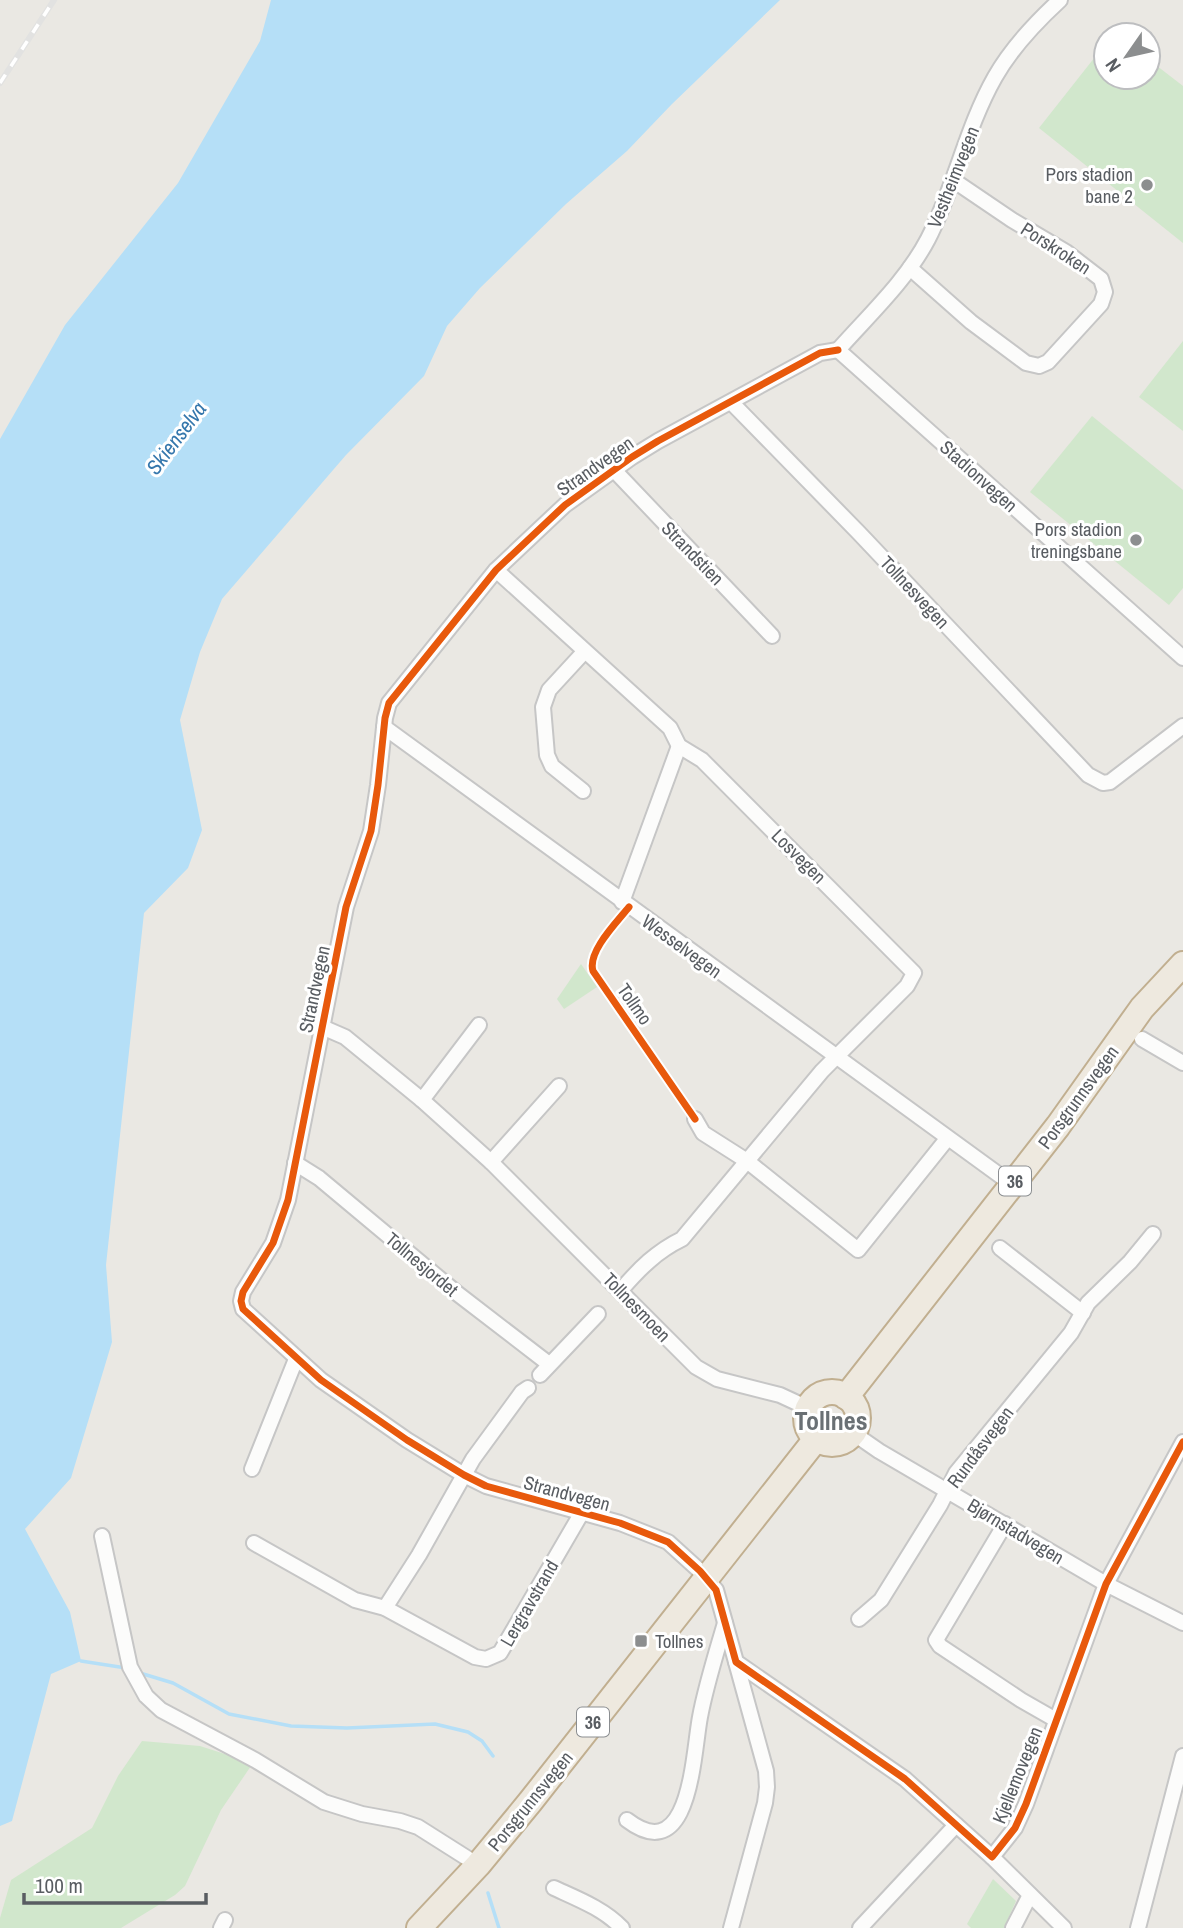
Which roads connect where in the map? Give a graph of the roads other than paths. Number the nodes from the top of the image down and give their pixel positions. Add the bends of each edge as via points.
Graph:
1 (1060, 0) edge
2 (953, 180) junction
3 (910, 268) junction
4 (838, 350) junction
5 (732, 403) junction
6 (614, 470) junction
7 (496, 570) junction
8 (772, 636) dead end
9 (584, 652) junction
10 (1183, 658) edge
11 (1183, 726) edge
12 (384, 727) junction
13 (679, 746) junction
14 (583, 792) dead end
15 (622, 902) junction
16 (1183, 964) edge
17 (479, 1025) dead end
18 (322, 1027) junction
19 (1142, 1039) dead end
20 (836, 1058) junction
21 (1183, 1063) edge
22 (559, 1086) dead end
23 (422, 1100) junction
24 (695, 1119) dead end
25 (947, 1139) junction
26 (747, 1161) junction
27 (491, 1162) junction
28 (295, 1163) junction
29 (1013, 1185) junction
30 (1153, 1234) dead end
31 (1000, 1248) dead end
32 (621, 1290) junction
33 (1083, 1313) junction
34 (598, 1314) dead end
35 (296, 1359) junction
36 (528, 1388) dead end
37 (846, 1397) junction
38 (808, 1408) junction
39 (853, 1433) junction
40 (816, 1439) junction
41 (1183, 1442) edge
42 (252, 1469) dead end
43 (464, 1475) junction
44 (946, 1489) junction
45 (581, 1514) junction
46 (1005, 1524) junction
47 (102, 1535) dead end
48 (254, 1543) dead end
49 (706, 1578) junction
50 (1106, 1584) junction
51 (385, 1608) junction
52 (859, 1619) dead end
53 (725, 1622) junction
54 (1183, 1623) edge
55 (736, 1662) junction
56 (1056, 1720) junction
57 (1183, 1756) edge
58 (627, 1820) dead end
59 (956, 1825) junction
60 (992, 1857) junction
61 (478, 1865) junction
62 (554, 1888) dead end
63 (1030, 1895) junction
64 (419, 1928) edge
65 (622, 1928) edge
66 (732, 1928) edge
67 (860, 1928) edge
68 (1013, 1928) edge
69 (1064, 1928) edge
70 (1138, 1928) edge

1 - 2 street, Vestheimvegen via 1027,33 994,78
2 - 3 street, Vestheimvegen
2 - 3 street, Porskroken via 1101,279 1105,292 1101,304 1048,362 1033,366 971,322
3 - 4 street, Vestheimvegen
4 - 5 street, Strandvegen via 820,353
4 - 10 street, Stadionvegen
5 - 6 street, Strandvegen
5 - 11 street, Tollnesvegen via 1088,775 1110,782
6 - 7 street, Strandvegen via 565,505
6 - 8 street, Strandstien
7 - 9 street, Losvegen
7 - 12 street, Strandvegen via 394,695
9 - 13 street, Losvegen via 670,728
9 - 14 street via 549,690 543,707 552,766
12 - 15 street, Wesselvegen
12 - 18 street, Strandvegen via 371,831 346,907
13 - 15 street
13 - 20 street, Losvegen via 702,760 914,973 907,986
15 - 20 street, Wesselvegen
16 - 29 highway, Porsgrunnsvegen / 36 via 1142,1008
17 - 23 street
18 - 23 street, Tollnesmoen via 345,1037
18 - 28 street, Strandvegen
19 - 21 street
20 - 25 street, Wesselvegen
20 - 26 street
22 - 27 street
23 - 27 street, Tollnesmoen
24 - 26 street via 703,1133
25 - 26 street via 858,1250
25 - 29 street, Wesselvegen
26 - 32 street via 682,1239 663,1248
27 - 32 street, Tollnesmoen
28 - 34 street, Tollnesjordet via 319,1178 545,1370
28 - 35 street, Strandvegen via 282,1221 241,1301 243,1309
29 - 37 highway, Porsgrunnsvegen / 36
30 - 33 street, Rundåsvegen
31 - 33 street
32 - 38 street, Tollnesmoen via 706,1373
33 - 44 street, Rundåsvegen
35 - 42 street
35 - 43 street, Strandvegen
36 - 43 street
37 - 38 highway via 824,1394
37 - 39 highway via 856,1410
38 - 40 highway via 808,1428
39 - 40 highway via 835,1444
39 - 44 street, Bjørnstadvegen
40 - 49 highway, Porsgrunnsvegen / 36
41 - 50 street, Kjellemovegen
43 - 45 street, Strandvegen
43 - 51 street
44 - 46 street, Bjørnstadvegen
44 - 52 street, Rundåsvegen via 881,1600
45 - 49 street, Strandvegen via 621,1523 667,1542
45 - 51 street, Lergravstrand via 493,1658 475,1657
46 - 50 street, Bjørnstadvegen
46 - 56 street via 936,1640
47 - 61 street via 130,1667 146,1696 161,1710 324,1802 418,1827
48 - 51 street, Lergravstrand via 355,1600
49 - 53 street via 716,1590
49 - 61 highway, Porsgrunnsvegen / 36
50 - 54 street, Bjørnstadvegen
50 - 56 street, Kjellemovegen
53 - 55 street
53 - 58 street via 681,1812 658,1833 648,1833
55 - 59 street, Kjellemovegen via 905,1779
55 - 66 street via 767,1787
56 - 60 street, Kjellemovegen via 1015,1828
57 - 70 street
59 - 60 street, Kjellemovegen
59 - 67 street
60 - 63 street
61 - 64 highway, Porsgrunnsvegen / 36
62 - 65 street
63 - 68 street
63 - 69 street

